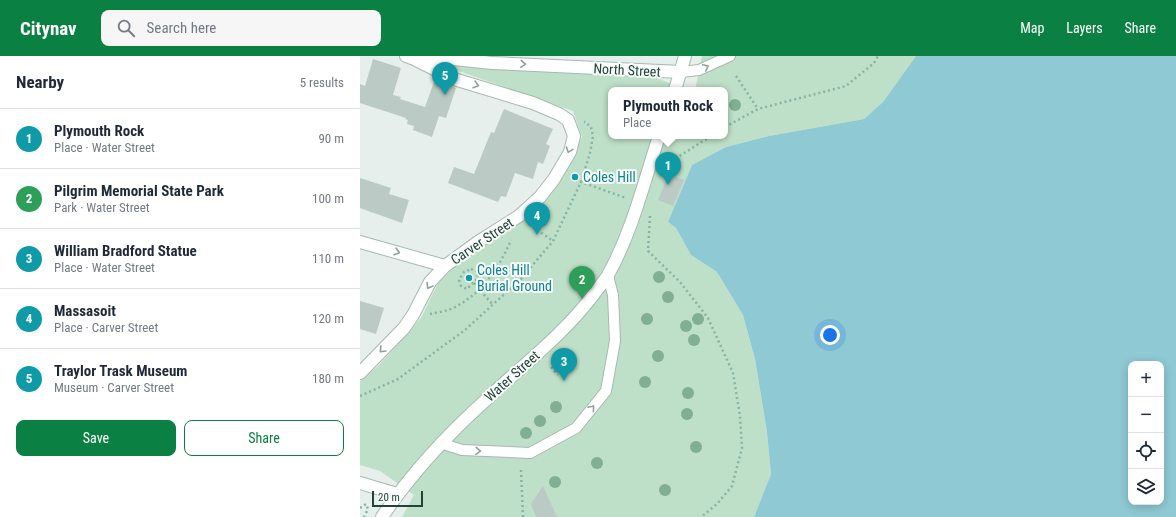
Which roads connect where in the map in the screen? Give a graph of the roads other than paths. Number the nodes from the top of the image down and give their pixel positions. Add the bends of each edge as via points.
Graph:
1 (685, 56) edge
2 (730, 56) edge
3 (410, 58) edge
4 (681, 72) junction
5 (676, 87) edge
6 (658, 139) edge
7 (360, 242) edge
8 (445, 266) junction
9 (608, 276) junction
10 (360, 372) edge
11 (440, 443) junction
12 (360, 483) edge
13 (397, 494) junction
14 (382, 517) edge

1 - 4 street
4 -> 2 lane via 699,70
3 -> 4 street, North Street
3 -> 8 street, Carver Street via 454,78 559,114 568,120 574,136 570,152 540,197 519,216
4 - 5 street
6 - 9 street, Water Street via 628,231
7 -> 8 street
8 -> 10 street, Carver Street via 430,282 404,328
9 - 11 street, Water Street via 580,312
11 -> 9 lane via 462,450 530,453 576,428 606,391 615,341
11 - 13 street, Water Street
12 - 13 street
13 - 14 street, Water Street

